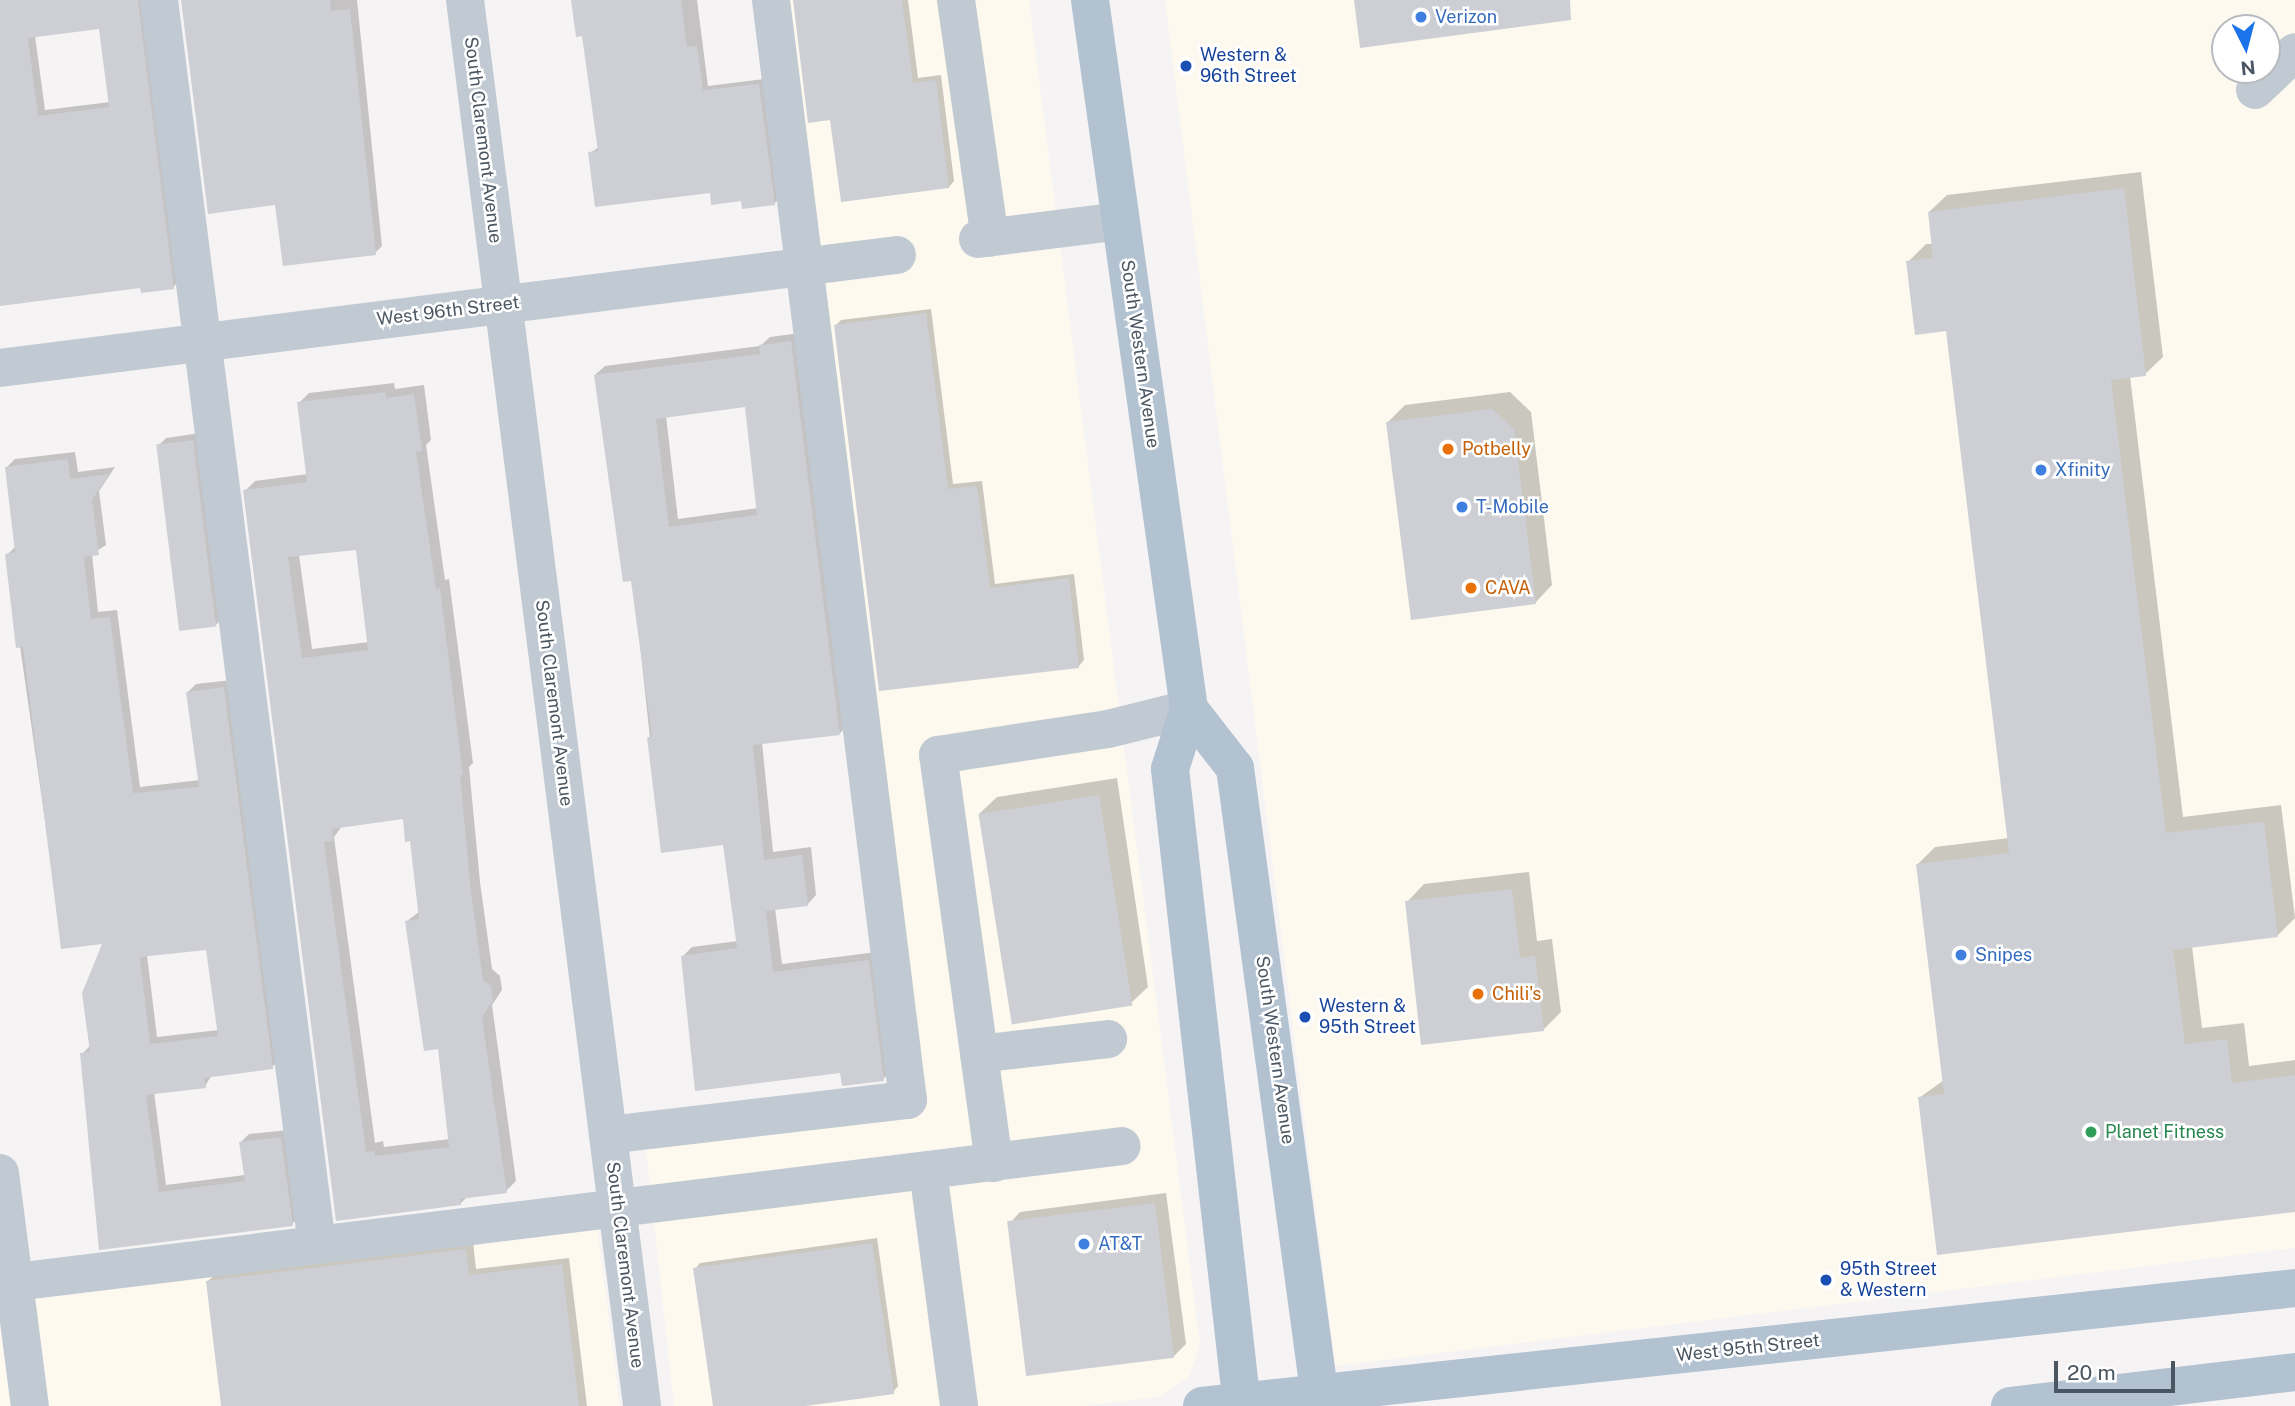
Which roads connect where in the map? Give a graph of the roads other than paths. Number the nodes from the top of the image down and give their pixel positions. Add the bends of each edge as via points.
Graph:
1 (159, 0) edge
2 (465, 0) edge
3 (771, 0) edge
4 (956, 0) edge
5 (1090, 0) edge
6 (2295, 52) edge
7 (2255, 90) dead end
8 (1120, 221) junction
9 (897, 255) dead end
10 (805, 266) junction
11 (504, 304) junction
12 (202, 342) junction
13 (0, 368) edge
14 (1189, 709) junction
15 (1108, 1039) dead end
16 (979, 1054) junction
17 (608, 1135) junction
18 (1122, 1146) dead end
19 (994, 1163) junction
20 (928, 1170) junction
21 (0, 1173) edge
22 (617, 1206) junction
23 (317, 1245) junction
24 (7, 1283) edge
25 (2295, 1288) edge
26 (2295, 1372) edge
27 (1320, 1398) edge
28 (1241, 1403) edge
29 (30, 1406) edge
30 (642, 1406) edge
31 (959, 1406) edge
32 (1202, 1406) edge
33 (2010, 1406) edge

1 - 12 street
2 - 11 street, South Claremont Avenue
3 - 10 street
4 - 8 street via 984,238
5 - 8 main road, South Western Avenue
6 - 7 street
8 - 14 main road, South Western Avenue
9 - 10 street, West 96th Street
10 - 11 street, West 96th Street
10 - 17 street via 908,1100
11 - 12 street, West 96th Street
11 - 17 street, South Claremont Avenue
12 - 13 street, West 96th Street
12 - 23 street
14 - 16 street via 1108,729 938,755
14 - 27 main road, South Western Avenue via 1235,768
14 - 28 main road, South Western Avenue via 1170,769
15 - 16 street
16 - 19 street
17 - 22 street, South Claremont Avenue
18 - 19 street
19 - 20 street
20 - 22 street
20 - 31 street
21 - 24 street
22 - 23 street
22 - 30 street, South Claremont Avenue
23 - 24 street
24 - 29 street
25 - 27 main road, West 95th Street
26 - 33 main road
27 - 28 main road, West 95th Street
28 - 32 main road, West 95th Street

